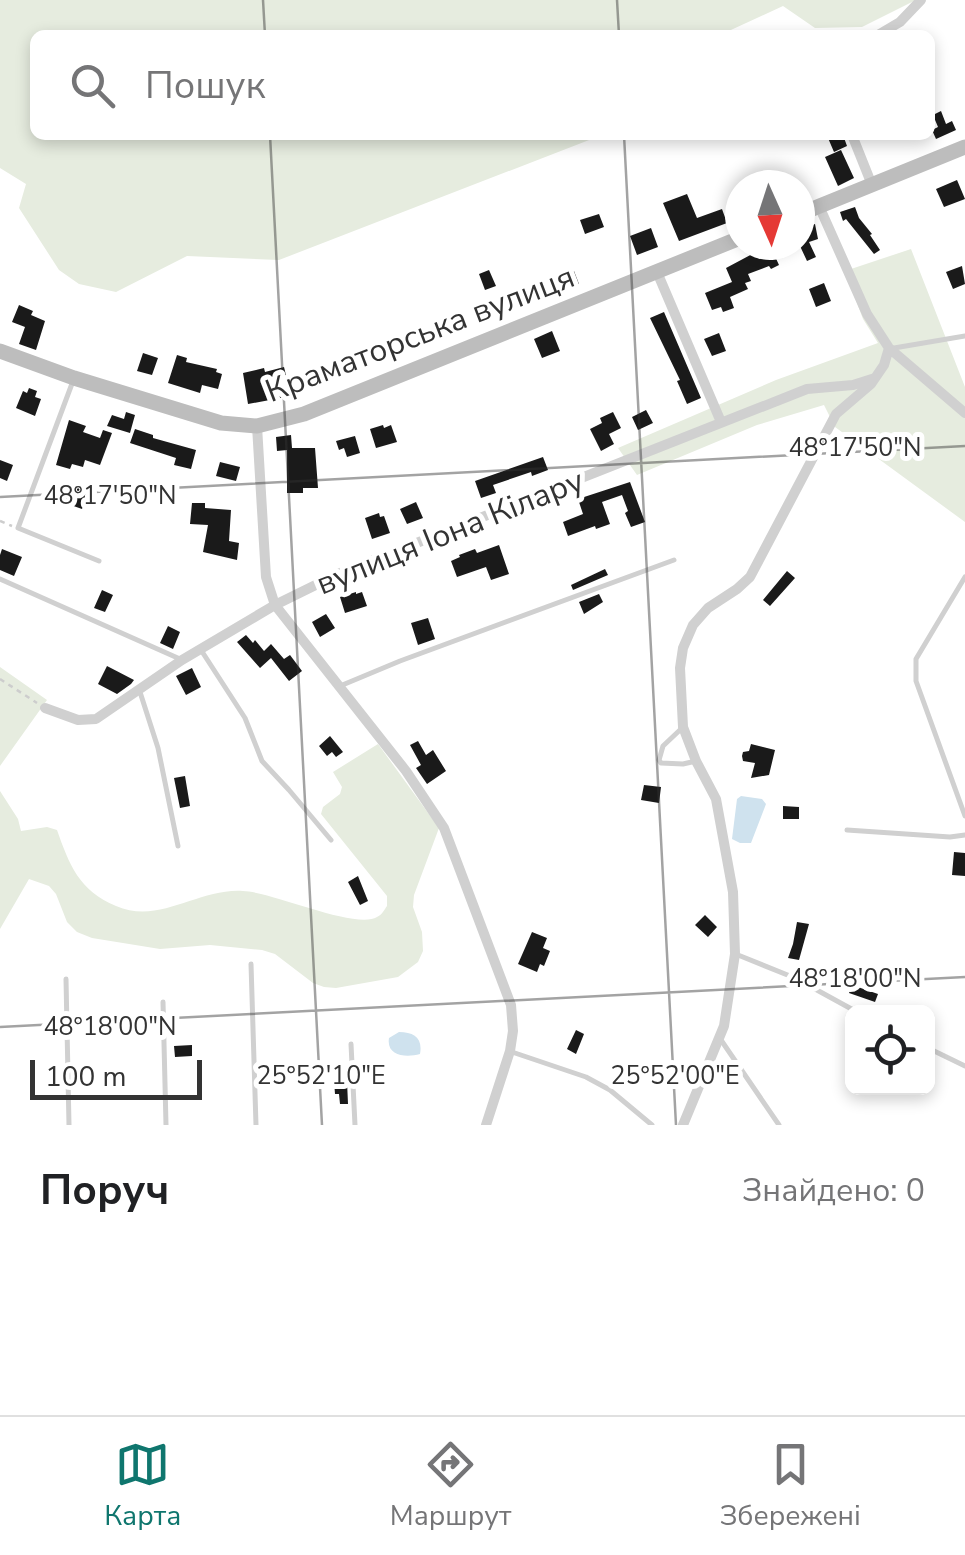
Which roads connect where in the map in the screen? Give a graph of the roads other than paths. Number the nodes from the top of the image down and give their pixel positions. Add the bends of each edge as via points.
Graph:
1 (921, 0) edge
2 (886, 30) edge
3 (854, 140) edge
4 (965, 147) edge
5 (872, 185) junction
6 (819, 206) junction
7 (815, 208) edge
8 (725, 244) edge
9 (657, 272) junction
10 (965, 336) edge
11 (889, 348) junction
12 (0, 351) edge
13 (74, 378) junction
14 (875, 378) junction
15 (965, 413) edge
16 (722, 422) junction
17 (257, 426) junction
18 (674, 560) dead end
19 (99, 561) dead end
20 (965, 577) edge
21 (0, 579) edge
22 (275, 605) junction
23 (200, 650) junction
24 (182, 660) junction
25 (338, 687) junction
26 (139, 689) junction
27 (45, 708) road end
28 (683, 727) junction
29 (696, 761) junction
30 (965, 816) edge
31 (847, 830) dead end
32 (965, 836) edge
33 (331, 840) dead end
34 (178, 846) dead end
35 (735, 954) junction
36 (252, 964) dead end
37 (66, 980) dead end
38 (162, 1002) dead end
39 (845, 1006) edge
40 (719, 1038) junction
41 (351, 1044) dead end
42 (510, 1051) junction
43 (935, 1051) edge
44 (965, 1066) edge
45 (70, 1125) edge
46 (166, 1125) edge
47 (256, 1125) edge
48 (355, 1125) edge
49 (486, 1125) edge
50 (652, 1125) edge
51 (683, 1125) edge
52 (779, 1125) edge

1 - 2 street
3 - 5 street
4 - 5 street
5 - 6 street
6 - 7 street
6 - 11 street
8 - 9 street, Краматорська вулиця
9 - 16 street
9 - 17 street, Краматорська вулиця via 304,414
10 - 11 lane
11 - 14 street
11 - 15 street
12 - 13 street, Краматорська вулиця
13 - 17 street, Краматорська вулиця via 221,423
13 - 19 lane via 18,528
14 - 16 street, вулиця Іона Кілару via 807,389
14 - 28 street via 836,414 750,576 693,625 680,668
16 - 22 street, вулиця Іона Кілару
17 - 22 street via 266,577
18 - 25 lane
20 - 30 lane via 916,659 916,681
21 - 24 lane
22 - 23 street, вулиця Іона Кілару
22 - 25 street
23 - 24 street, вулиця Іона Кілару
23 - 33 lane via 245,718 262,762
24 - 26 street, вулиця Іона Кілару
25 - 42 street via 444,828 511,1005
26 - 27 street, вулиця Іона Кілару via 96,719
26 - 34 lane
28 - 29 street
28 - 29 lane via 663,746 661,763
29 - 35 street via 716,799
31 - 32 lane
35 - 39 lane
35 - 40 street
36 - 47 lane
37 - 45 lane
38 - 46 lane
40 - 51 street
40 - 52 lane
41 - 48 lane
42 - 49 street
42 - 50 lane via 586,1077
43 - 44 lane

